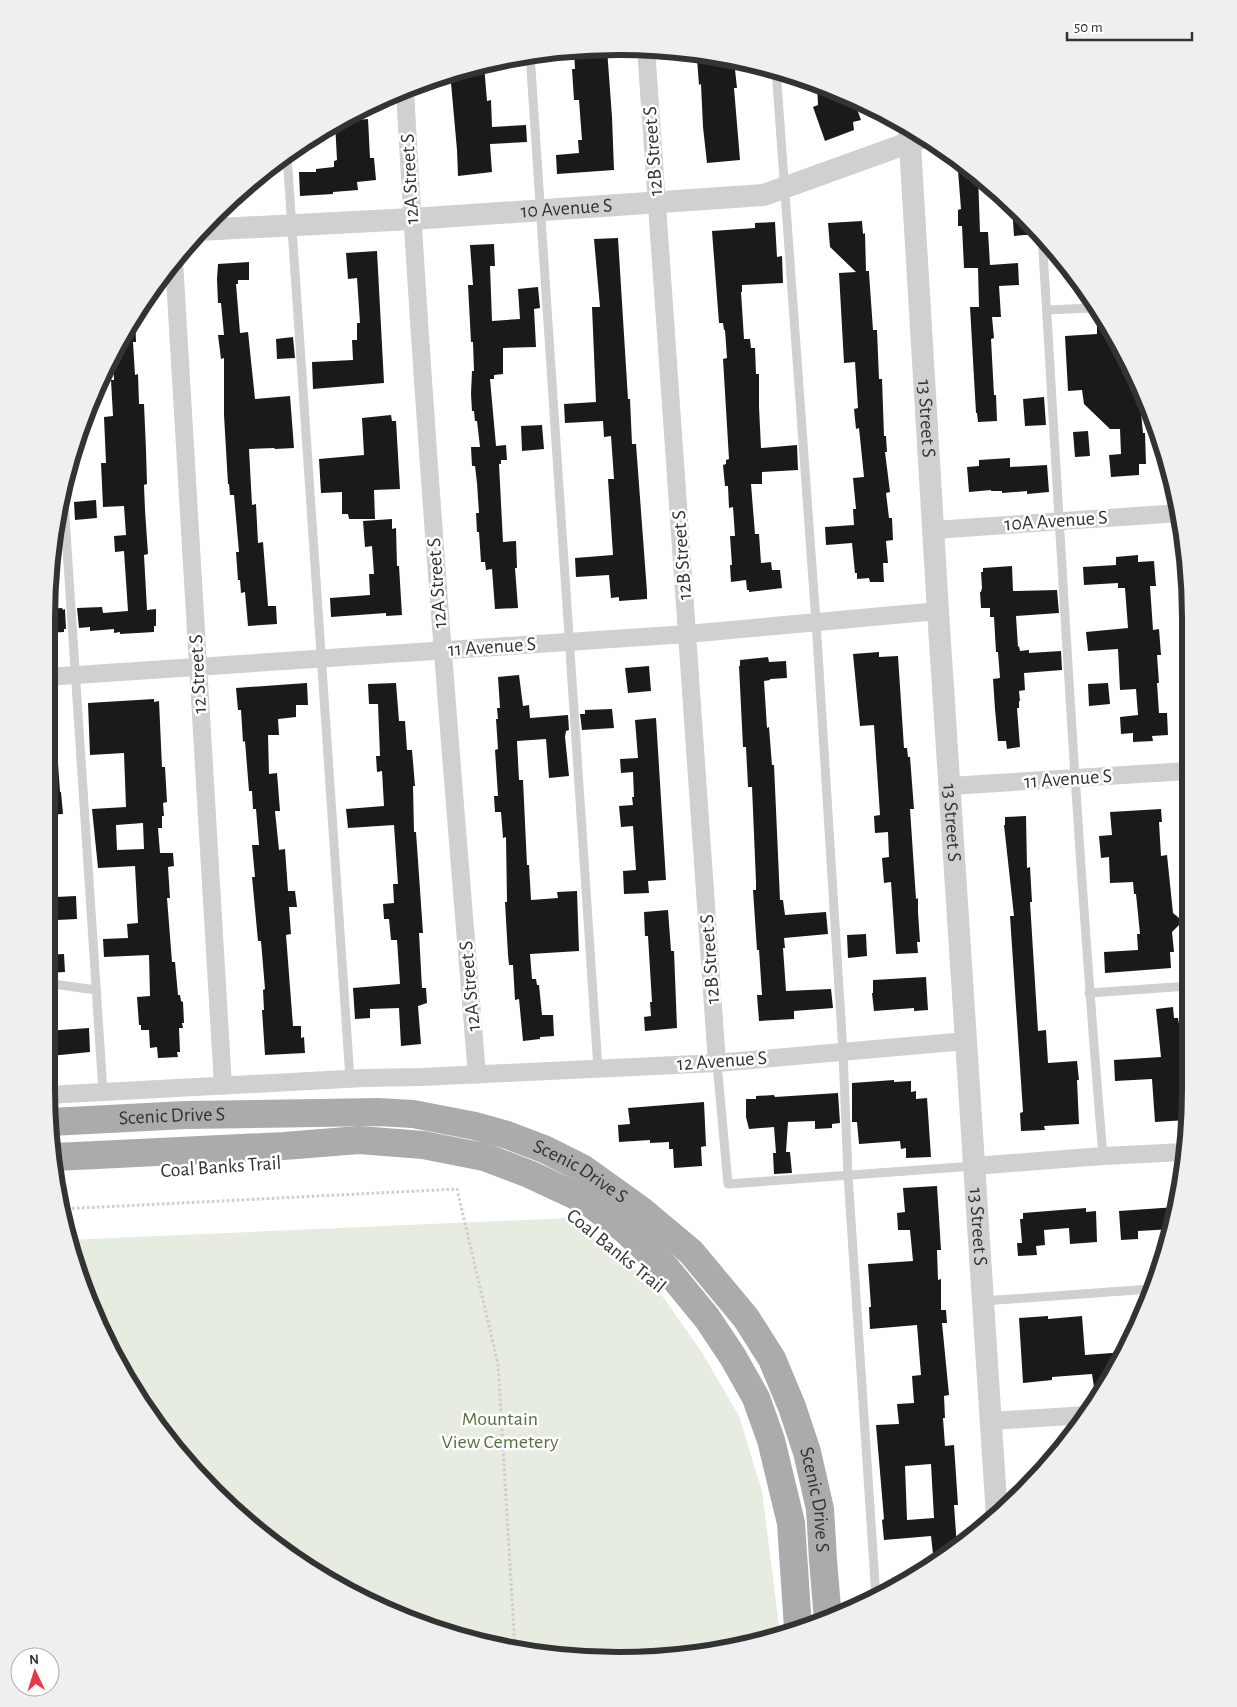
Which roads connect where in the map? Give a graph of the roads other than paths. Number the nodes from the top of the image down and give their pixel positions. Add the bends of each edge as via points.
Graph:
1 (647, 56) edge
2 (531, 62) edge
3 (777, 78) edge
4 (405, 97) edge
5 (911, 137) edge
6 (914, 139) edge
7 (287, 162) edge
8 (785, 188) junction
9 (657, 202) junction
10 (540, 209) junction
11 (412, 219) junction
12 (291, 224) junction
13 (211, 229) edge
14 (1043, 248) edge
15 (175, 271) edge
16 (1089, 308) edge
17 (1047, 310) junction
18 (1172, 513) edge
19 (65, 515) edge
20 (1060, 520) junction
21 (933, 530) junction
22 (938, 612) junction
23 (816, 622) junction
24 (687, 634) junction
25 (570, 642) junction
26 (442, 650) junction
27 (321, 658) junction
28 (198, 667) junction
29 (76, 675) junction
30 (55, 676) edge
31 (1182, 771) edge
32 (1074, 778) junction
33 (950, 786) junction
34 (55, 984) edge
35 (1182, 986) edge
36 (96, 990) junction
37 (1089, 993) junction
38 (966, 1042) junction
39 (843, 1052) junction
40 (717, 1063) junction
41 (598, 1068) junction
42 (477, 1075) junction
43 (350, 1079) junction
44 (223, 1086) junction
45 (103, 1092) junction
46 (55, 1095) edge
47 (56, 1122) edge
48 (1178, 1152) edge
49 (1103, 1156) junction
50 (59, 1157) edge
51 (974, 1166) junction
52 (848, 1175) junction
53 (1144, 1290) edge
54 (983, 1301) junction
55 (1078, 1416) edge
56 (991, 1421) junction
57 (997, 1505) edge
58 (875, 1590) edge
59 (827, 1612) edge
60 (798, 1623) edge

1 - 9 street, 12B Street S
2 - 10 lane
3 - 8 lane
4 - 11 street, 12A Street S
5 - 8 street, 10 Avenue S
6 - 21 street, 13 Street S
7 - 12 lane
8 - 9 street, 10 Avenue S via 764,194
8 - 23 lane
9 - 10 street, 10 Avenue S
9 - 24 street, 12B Street S
10 - 11 street, 10 Avenue S
10 - 25 lane
11 - 12 street, 10 Avenue S
11 - 26 street, 12A Street S
12 - 13 street, 10 Avenue S
12 - 27 lane
14 - 17 lane
15 - 28 street, 12 Street S
16 - 17 lane
17 - 20 lane
18 - 20 street, 10A Avenue S
19 - 29 lane
20 - 21 street, 10A Avenue S
20 - 32 lane
21 - 22 street, 13 Street S
22 - 23 street, 11 Avenue S
22 - 33 street, 13 Street S
23 - 24 street, 11 Avenue S
23 - 39 lane
24 - 25 street, 11 Avenue S
24 - 40 street, 12B Street S
25 - 26 street, 11 Avenue S
25 - 41 lane
26 - 27 street, 11 Avenue S
26 - 42 street, 12A Street S
27 - 28 street, 11 Avenue S
27 - 43 lane
28 - 29 street, 11 Avenue S
28 - 44 street, 12 Street S
29 - 30 street, 11 Avenue S
29 - 36 lane
31 - 32 street, 11 Avenue S
32 - 33 street, 11 Avenue S
32 - 37 lane
33 - 38 street, 13 Street S
34 - 36 lane
35 - 37 lane
36 - 45 lane
37 - 49 lane
38 - 39 street, 12 Avenue S
38 - 51 street, 13 Street S
39 - 40 street, 12 Avenue S
39 - 52 lane
40 - 41 street, 12 Avenue S
40 - 52 lane via 728,1184
41 - 42 street, 12 Avenue S
42 - 43 street, Scenic Drive S
43 - 44 street, Scenic Drive S
44 - 45 street, Scenic Drive S
45 - 46 street, Scenic Drive S
47 - 59 main road, Scenic Drive S via 186,1116 413,1114 507,1135 582,1168 642,1211 690,1252 746,1318 772,1360 807,1452 820,1509
48 - 49 street
49 - 51 street
50 - 60 main road, Scenic Drive S via 359,1140 423,1145 484,1157 587,1201 624,1229 666,1268 707,1318 756,1398 771,1440 791,1523
51 - 52 lane
51 - 54 street, 13 Street S
52 - 58 lane
53 - 54 lane
54 - 56 street, 13 Street S
55 - 56 street
56 - 57 street, 13 Street S

